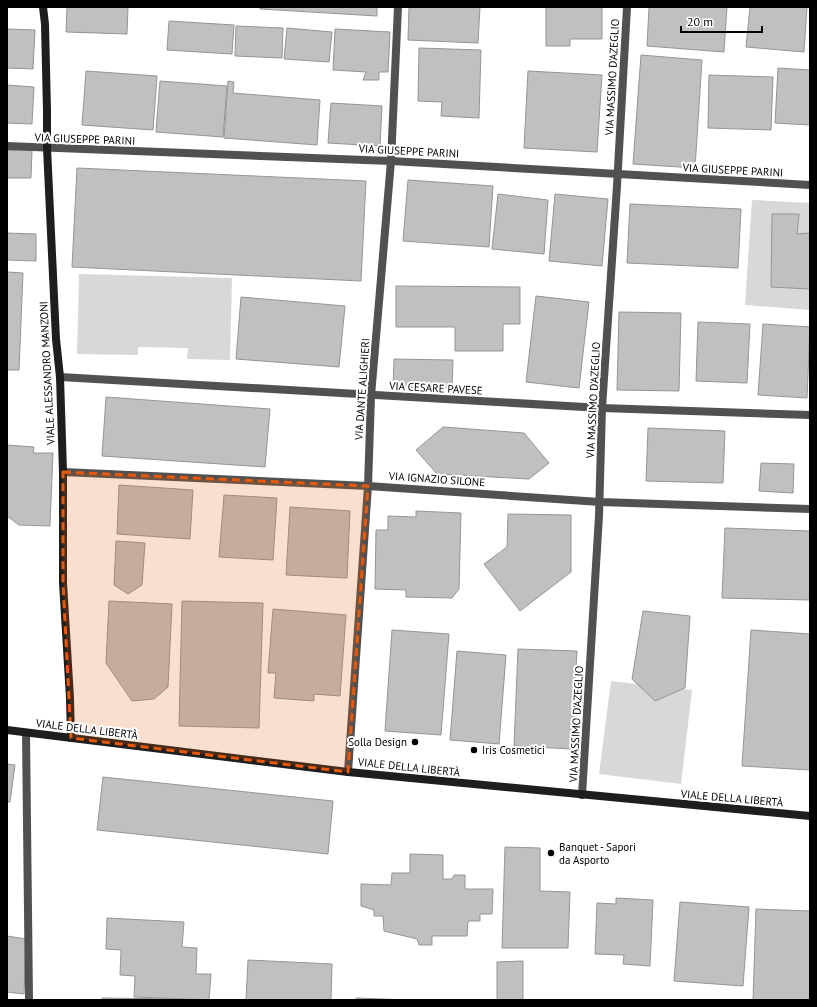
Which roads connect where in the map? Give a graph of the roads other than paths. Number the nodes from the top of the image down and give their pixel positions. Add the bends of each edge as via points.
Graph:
1 (44, 7) edge
2 (398, 7) edge
3 (627, 7) edge
4 (7, 146) edge
5 (47, 148) junction
6 (391, 161) junction
7 (618, 174) junction
8 (810, 185) edge
9 (60, 378) junction
10 (371, 396) junction
11 (602, 408) junction
12 (810, 415) edge
13 (63, 472) junction
14 (368, 486) junction
15 (600, 502) junction
16 (810, 509) edge
17 (7, 730) edge
18 (26, 733) junction
19 (71, 738) junction
20 (348, 772) junction
21 (582, 795) junction
22 (810, 816) edge
23 (29, 1000) edge

1 - 5 main road, VIALE ALESSANDRO MANZONI
2 - 6 street, VIA DANTE ALIGHIERI
3 - 7 street, VIA MASSIMO D'AZEGLIO
4 - 5 street, VIA GIUSEPPE PARINI
5 - 6 street, VIA GIUSEPPE PARINI
5 - 9 main road, VIALE ALESSANDRO MANZONI
6 - 7 street, VIA GIUSEPPE PARINI
6 - 10 street, VIA DANTE ALIGHIERI
7 - 8 street, VIA GIUSEPPE PARINI
7 - 11 street, VIA MASSIMO D'AZEGLIO
9 - 10 street, VIA CESARE PAVESE
9 - 13 main road, VIALE ALESSANDRO MANZONI
10 - 11 street, VIA CESARE PAVESE
10 - 14 street, VIA DANTE ALIGHIERI
11 - 12 street, VIA CESARE PAVESE
11 - 15 street, VIA MASSIMO D'AZEGLIO
13 - 14 street, VIA IGNAZIO SILONE
13 - 19 main road, VIALE ALESSANDRO MANZONI via 63,583
14 - 15 street, VIA IGNAZIO SILONE
14 - 20 street, VIA DANTE ALIGHIERI
15 - 16 street, VIA IGNAZIO SILONE
15 - 21 street, VIA MASSIMO D'AZEGLIO
17 - 18 main road, VIALE DELLA LIBERTÀ
18 - 19 main road, VIALE DELLA LIBERTÀ
18 - 23 street
19 - 20 main road, VIALE DELLA LIBERTÀ
20 - 21 main road, VIALE DELLA LIBERTÀ
21 - 22 main road, VIALE DELLA LIBERTÀ

